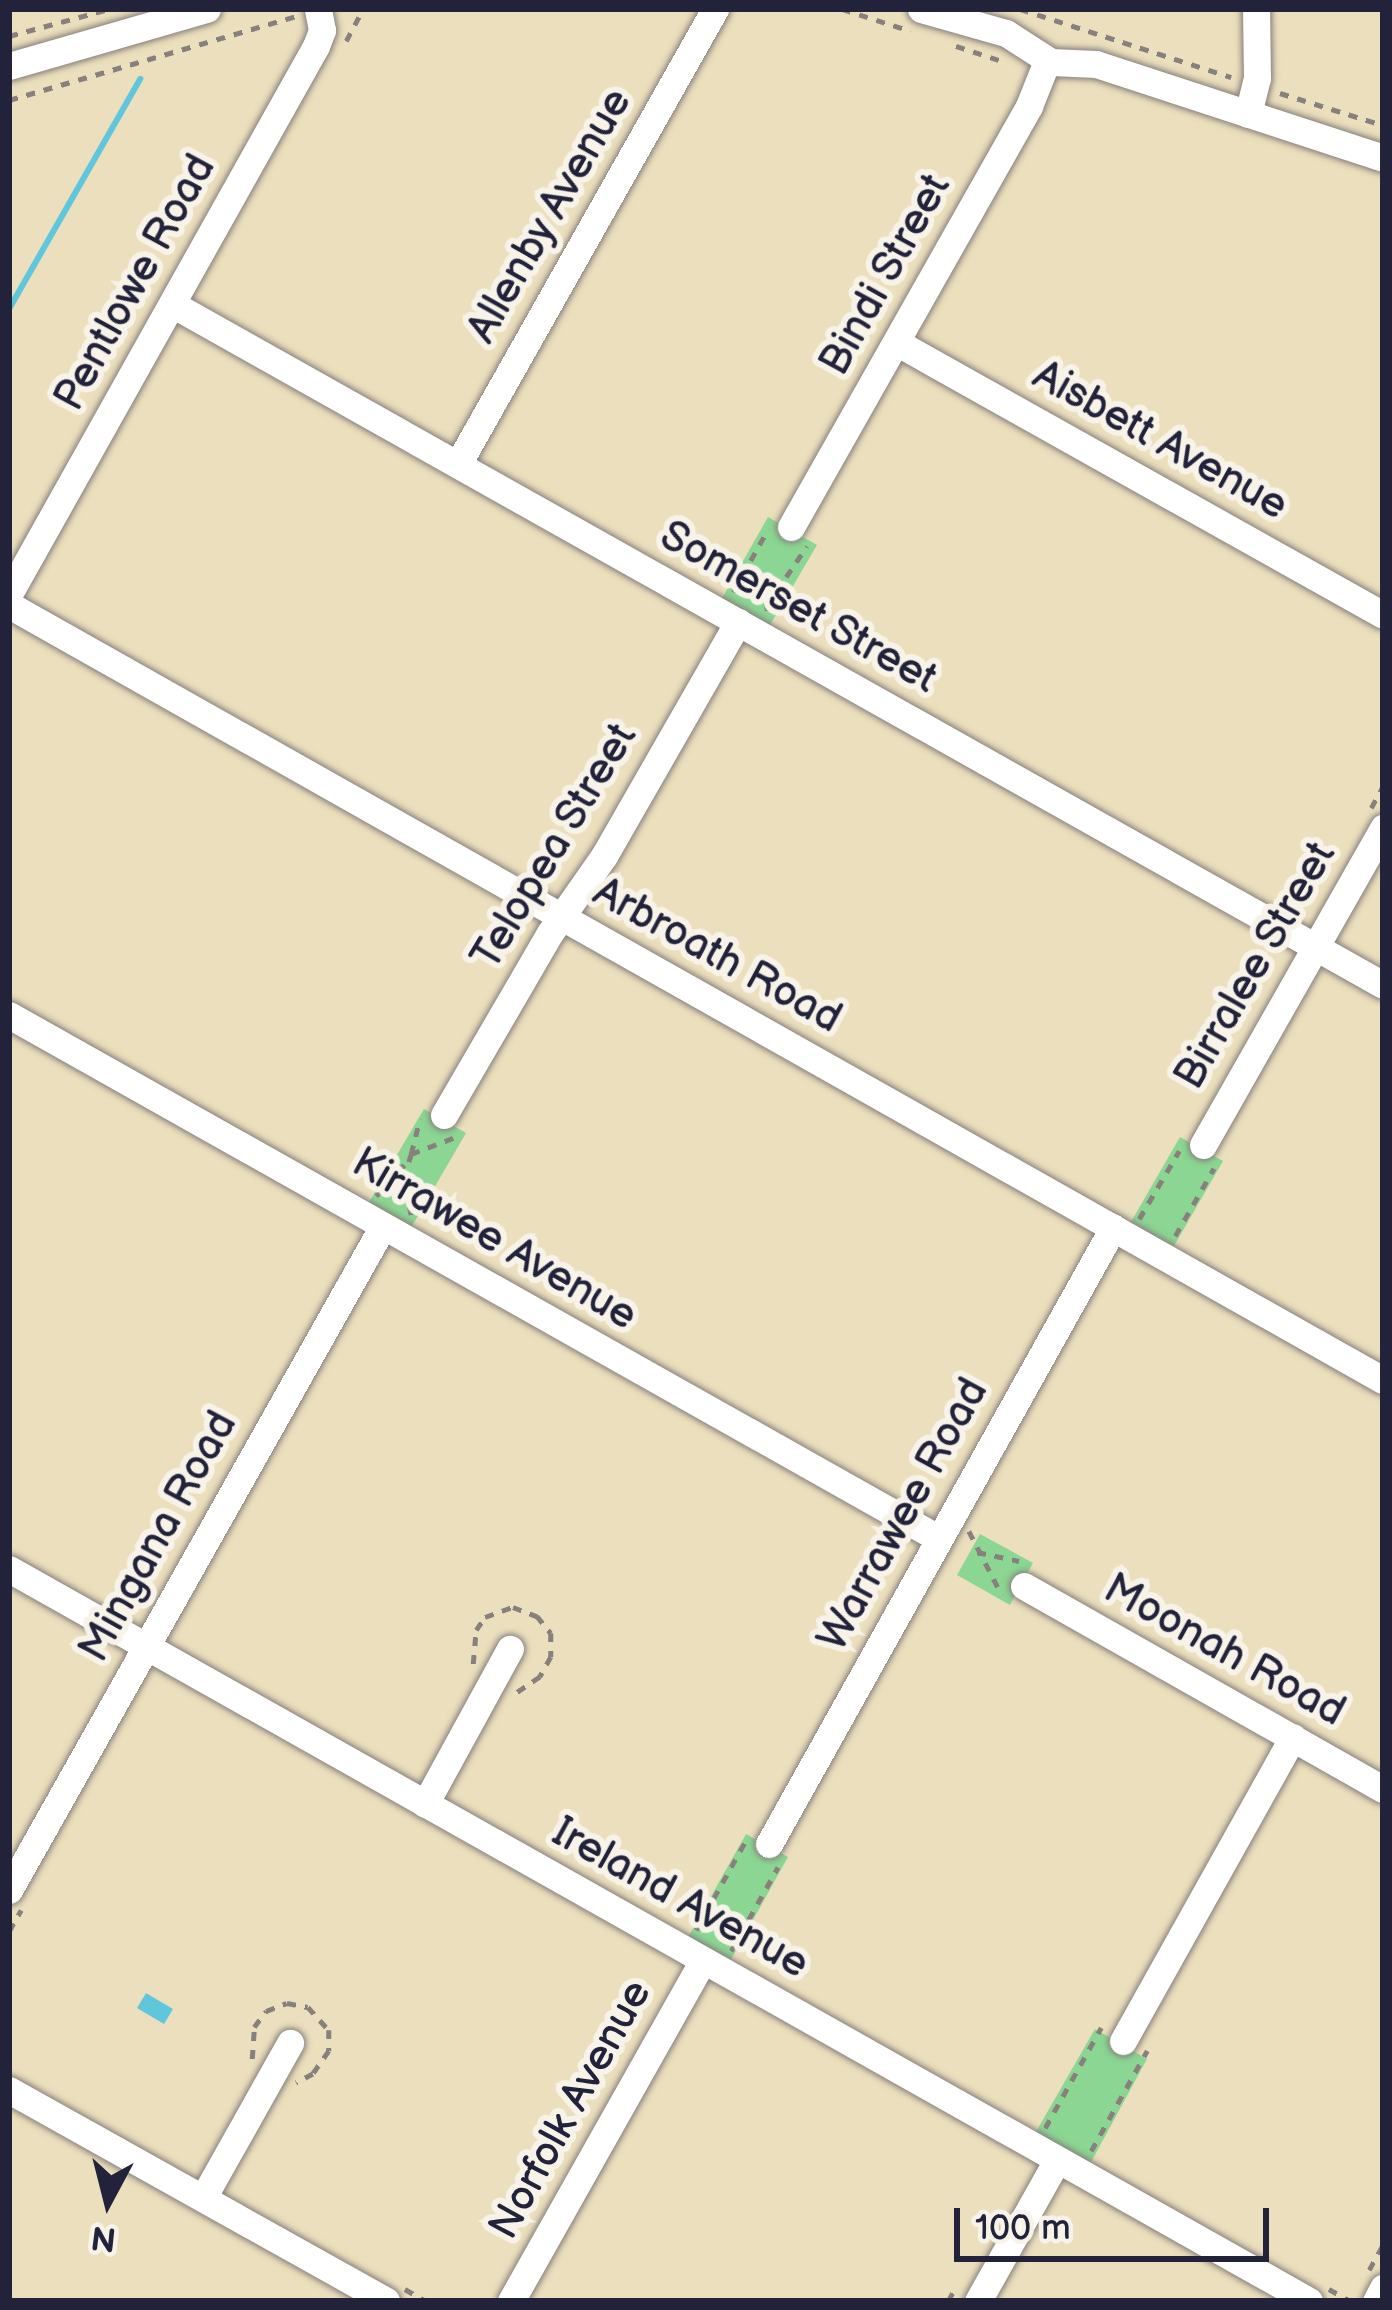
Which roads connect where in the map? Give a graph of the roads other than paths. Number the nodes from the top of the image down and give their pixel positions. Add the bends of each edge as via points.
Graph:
1 (207, 9) edge
2 (715, 9) edge
3 (921, 9) edge
4 (1256, 9) edge
5 (312, 11) edge
6 (151, 18) edge
7 (1047, 61) junction
8 (9, 66) edge
9 (1248, 114) junction
10 (1383, 158) edge
11 (172, 304) junction
12 (896, 342) junction
13 (458, 464) junction
14 (791, 527) dead end
15 (9, 594) edge
16 (9, 605) edge
17 (1383, 615) edge
18 (750, 622) junction
19 (1383, 828) edge
20 (562, 916) junction
21 (1316, 947) junction
22 (1383, 985) edge
23 (9, 1015) edge
24 (444, 1115) dead end
25 (1202, 1145) dead end
26 (377, 1216) junction
27 (1113, 1228) junction
28 (1383, 1380) edge
29 (938, 1538) junction
30 (9, 1569) edge
31 (1024, 1586) dead end
32 (145, 1646) junction
33 (510, 1649) dead end
34 (1293, 1737) junction
35 (1383, 1789) edge
36 (425, 1804) junction
37 (769, 1844) dead end
38 (9, 1890) edge
39 (703, 1960) junction
40 (1123, 2041) dead end
41 (290, 2043) dead end
42 (9, 2090) edge
43 (1057, 2160) junction
44 (203, 2198) junction
45 (1383, 2288) edge
46 (386, 2301) edge
47 (511, 2301) edge
48 (978, 2301) edge
49 (1309, 2301) edge
50 (1376, 2301) edge

1 - 6 street
2 - 13 street, Allenby Avenue
3 - 7 street via 1006,33
4 - 9 street
5 - 11 street, Pentlowe Road via 320,39
6 - 8 street
7 - 9 street via 1096,64
7 - 12 street, Bindi Street
9 - 10 street
11 - 13 street, Somerset Street
11 - 15 street, Pentlowe Road
12 - 14 street, Bindi Street
12 - 17 street, Aisbett Avenue
13 - 18 street, Somerset Street
16 - 20 street, Arbroath Road
18 - 20 street, Telopea Street
18 - 21 street, Somerset Street
19 - 21 street, Birralee Street
20 - 24 street, Telopea Street
20 - 27 street, Arbroath Road
21 - 22 street, Somerset Street
21 - 25 street, Birralee Street
23 - 26 street, Kirrawee Avenue
26 - 29 street, Kirrawee Avenue
26 - 32 street, Mingana Road
27 - 28 street, Arbroath Road
27 - 29 street, Warrawee Road
29 - 37 street, Warrawee Road
30 - 32 street, Ireland Avenue
31 - 34 street, Moonah Road
32 - 36 street, Ireland Avenue
32 - 38 street, Mingana Road
33 - 36 street
34 - 35 street, Moonah Road
34 - 40 street
36 - 39 street, Ireland Avenue
39 - 43 street, Ireland Avenue
39 - 47 street, Norfolk Avenue
41 - 44 street
42 - 44 street
43 - 48 street
43 - 49 street, Ireland Avenue
44 - 46 street
45 - 50 street

